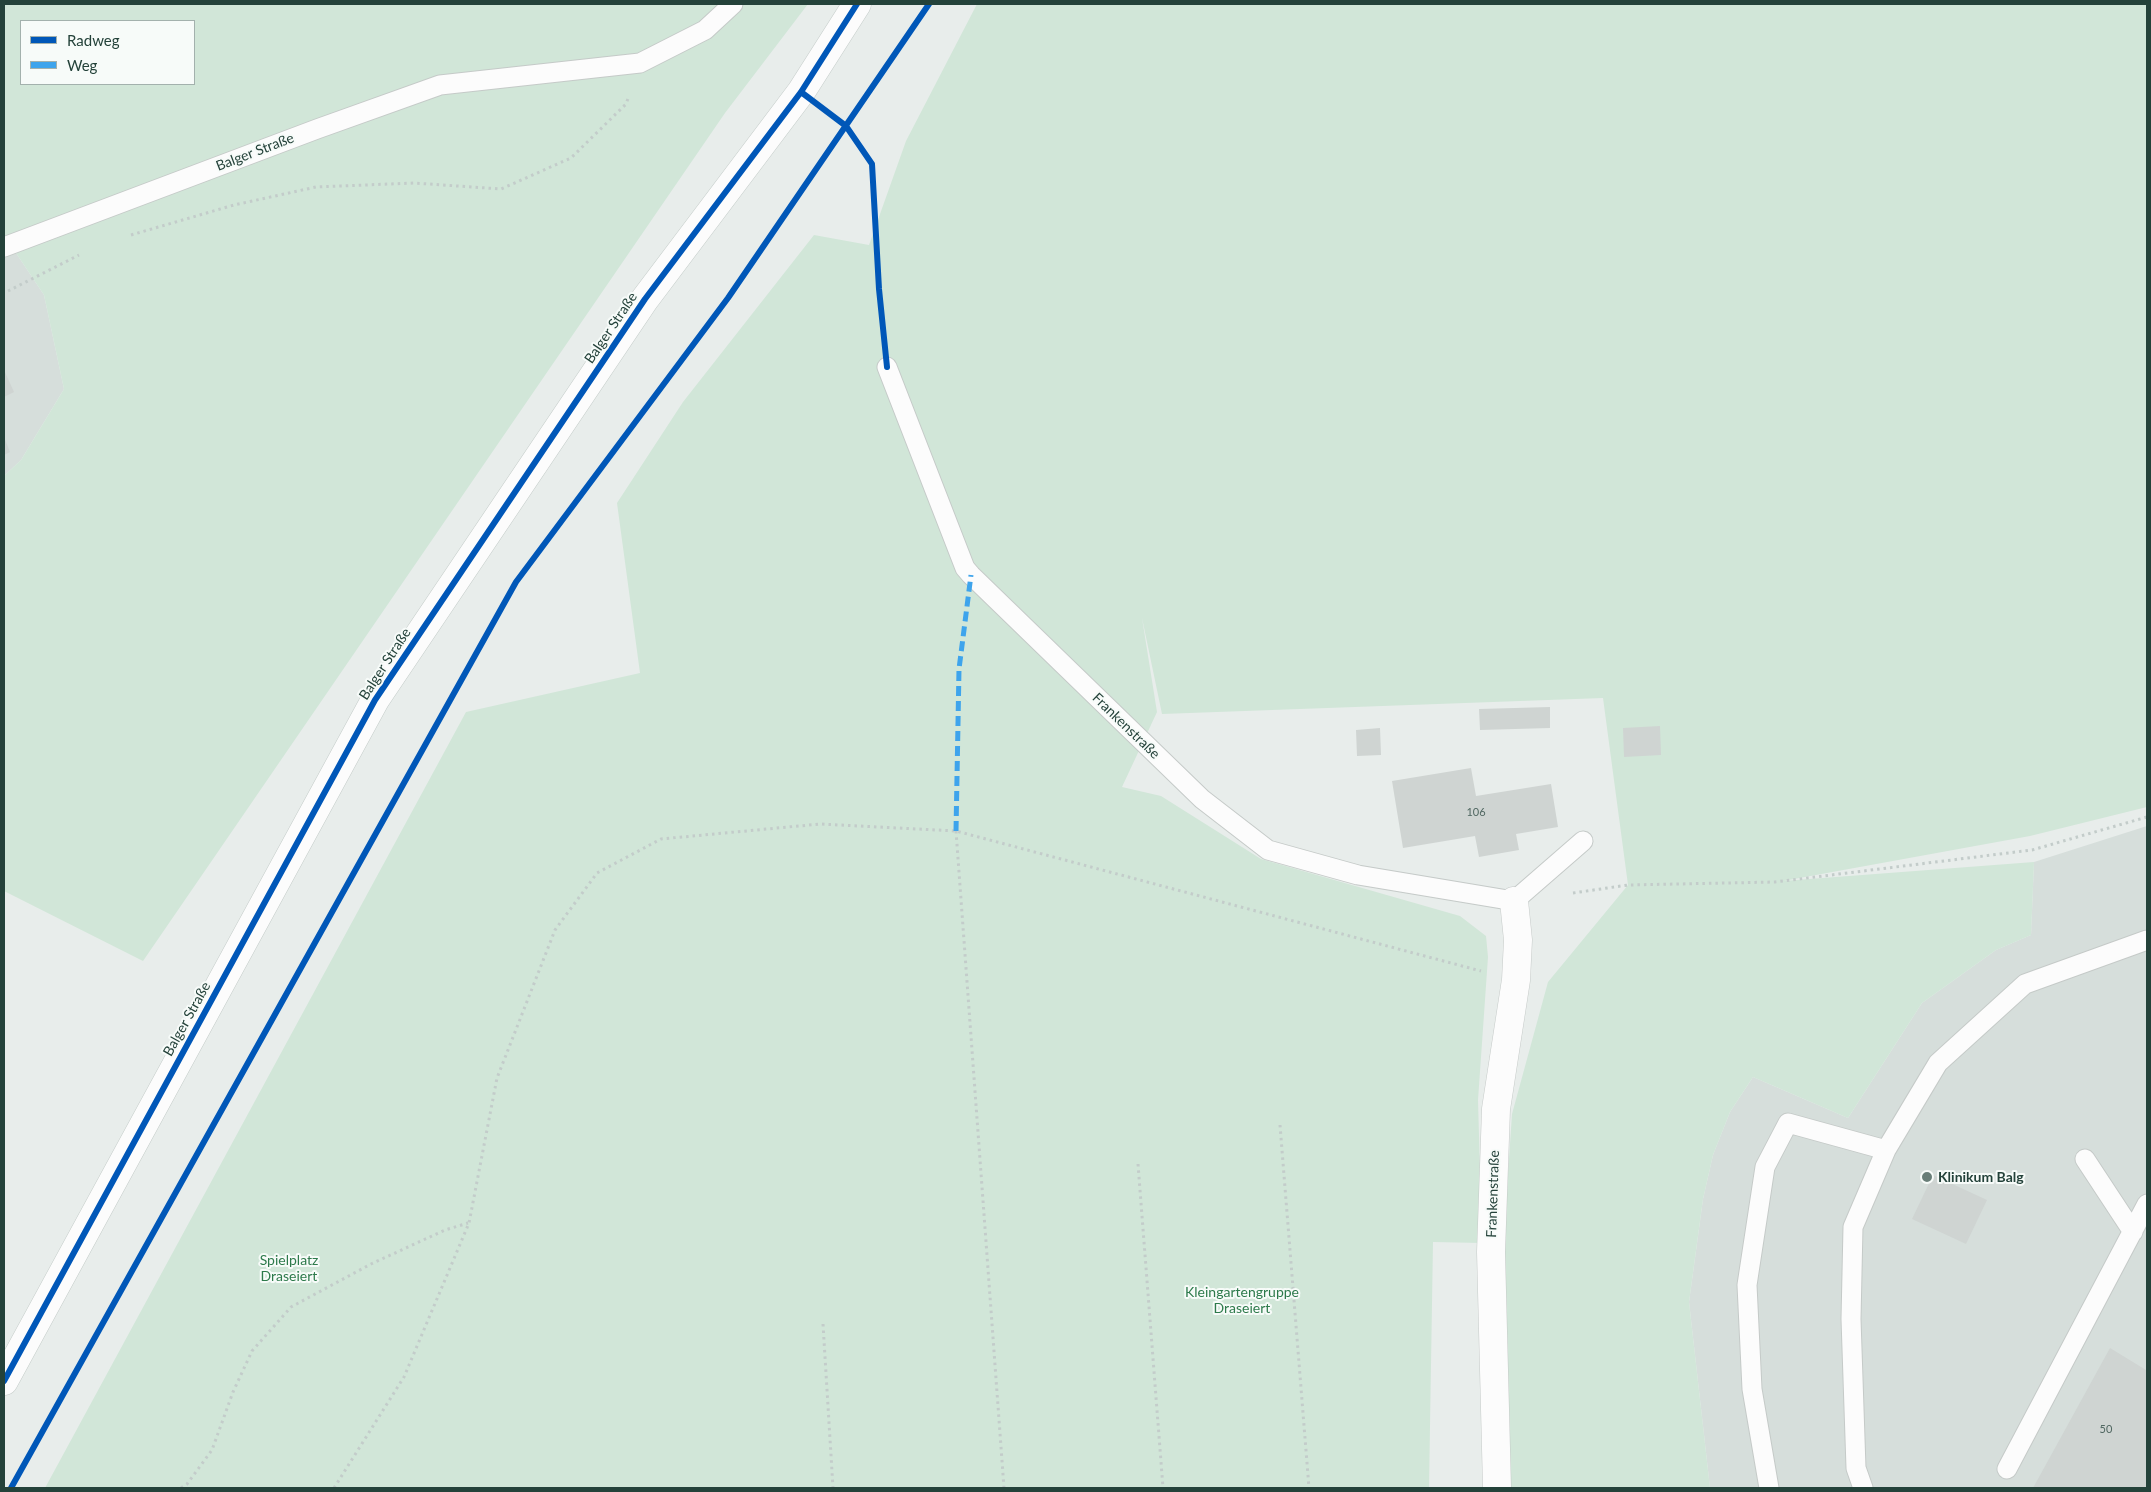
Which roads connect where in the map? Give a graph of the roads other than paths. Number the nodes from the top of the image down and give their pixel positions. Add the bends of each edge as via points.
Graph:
1 (733, 4) edge
2 (857, 4) edge
3 (4, 247) edge
4 (887, 367) dead end
5 (1583, 841) dead end
6 (1514, 901) junction
7 (2147, 940) edge
8 (1886, 1150) junction
9 (2085, 1159) dead end
10 (2147, 1204) edge
11 (2133, 1232) junction
12 (4, 1381) edge
13 (2007, 1469) dead end
14 (1497, 1488) edge
15 (1769, 1488) edge
16 (1864, 1488) edge

1 - 3 lane, Balger Straße via 705,30 640,63 440,85
2 - 12 street, Balger Straße via 802,92 640,307 375,700
4 - 6 lane, Frankenstraße via 965,568 1202,799 1268,850 1358,875
5 - 6 lane
6 - 14 street, Frankenstraße via 1518,940 1516,980 1496,1109 1491,1252
7 - 8 lane via 2025,984 1938,1063
8 - 15 lane via 1788,1123 1765,1167 1747,1285 1752,1389
8 - 16 lane via 1853,1227 1851,1319 1856,1468
9 - 11 lane
10 - 11 lane
11 - 13 lane

